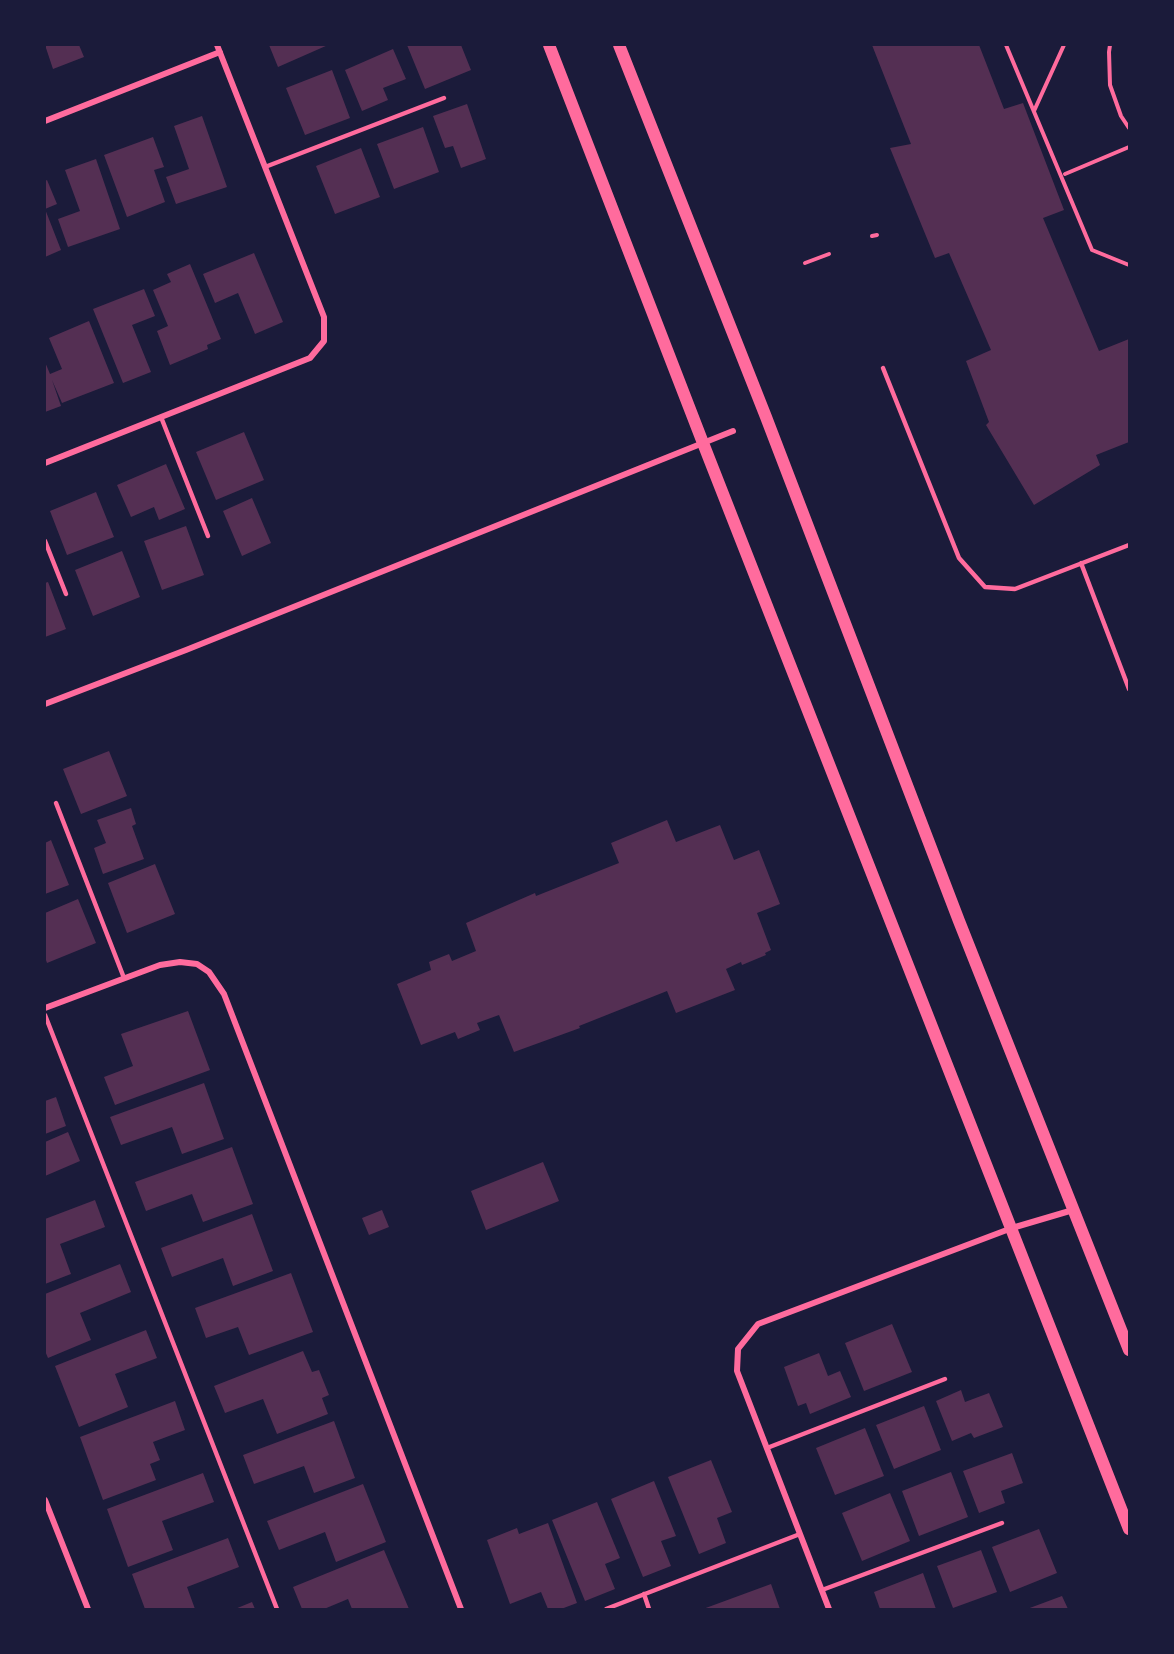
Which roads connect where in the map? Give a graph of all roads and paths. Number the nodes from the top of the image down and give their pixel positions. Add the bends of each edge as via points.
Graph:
1 (549, 45) edge
2 (619, 45) edge
3 (1006, 45) edge
4 (1064, 45) edge
5 (1110, 45) edge
6 (219, 48) edge
7 (444, 98) dead end
8 (1034, 111) junction
9 (45, 121) edge
10 (1129, 128) edge
11 (1129, 147) edge
12 (265, 167) junction
13 (1065, 174) dead end
14 (829, 254) dead end
15 (805, 263) dead end
16 (1129, 265) edge
17 (883, 368) dead end
18 (161, 417) junction
19 (733, 431) dead end
20 (703, 443) junction
21 (45, 463) edge
22 (208, 536) dead end
23 (45, 540) edge
24 (1129, 545) edge
25 (1081, 563) junction
26 (66, 594) dead end
27 (1129, 689) edge
28 (45, 704) edge
29 (56, 803) dead end
30 (123, 978) junction
31 (45, 1008) edge
32 (45, 1015) edge
33 (1074, 1210) junction
34 (1012, 1228) junction
35 (1129, 1350) edge
36 (945, 1379) dead end
37 (767, 1448) junction
38 (45, 1500) edge
39 (1002, 1523) dead end
40 (1129, 1529) edge
41 (800, 1534) junction
42 (822, 1590) junction
43 (644, 1594) junction
44 (88, 1609) edge
45 (277, 1609) edge
46 (461, 1609) edge
47 (606, 1609) edge
48 (650, 1609) edge
49 (829, 1609) edge

1 - 20 main road
2 - 33 main road
3 - 8 path
4 - 8 path
5 - 10 path via 1110,85 1120,116
6 - 9 street
6 - 12 street
7 - 12 lane
8 - 16 path via 1092,250
11 - 13 path
12 - 18 street via 324,317 324,341 310,358
14 - 15 path
17 - 25 lane via 959,558 985,587 1015,589
18 - 21 street
18 - 22 lane
19 - 20 street
20 - 28 street
20 - 34 main road
23 - 26 lane
24 - 25 lane
25 - 27 lane
29 - 30 lane
30 - 31 street
30 - 46 street via 160,965 196,964 208,972 224,994
32 - 45 lane
33 - 34 street
33 - 35 main road
34 - 37 street via 758,1324 738,1348 736,1371
34 - 40 main road
36 - 37 lane
37 - 41 street
38 - 44 street
39 - 42 lane
41 - 42 street
41 - 43 lane
42 - 49 street
43 - 47 lane
43 - 48 lane

